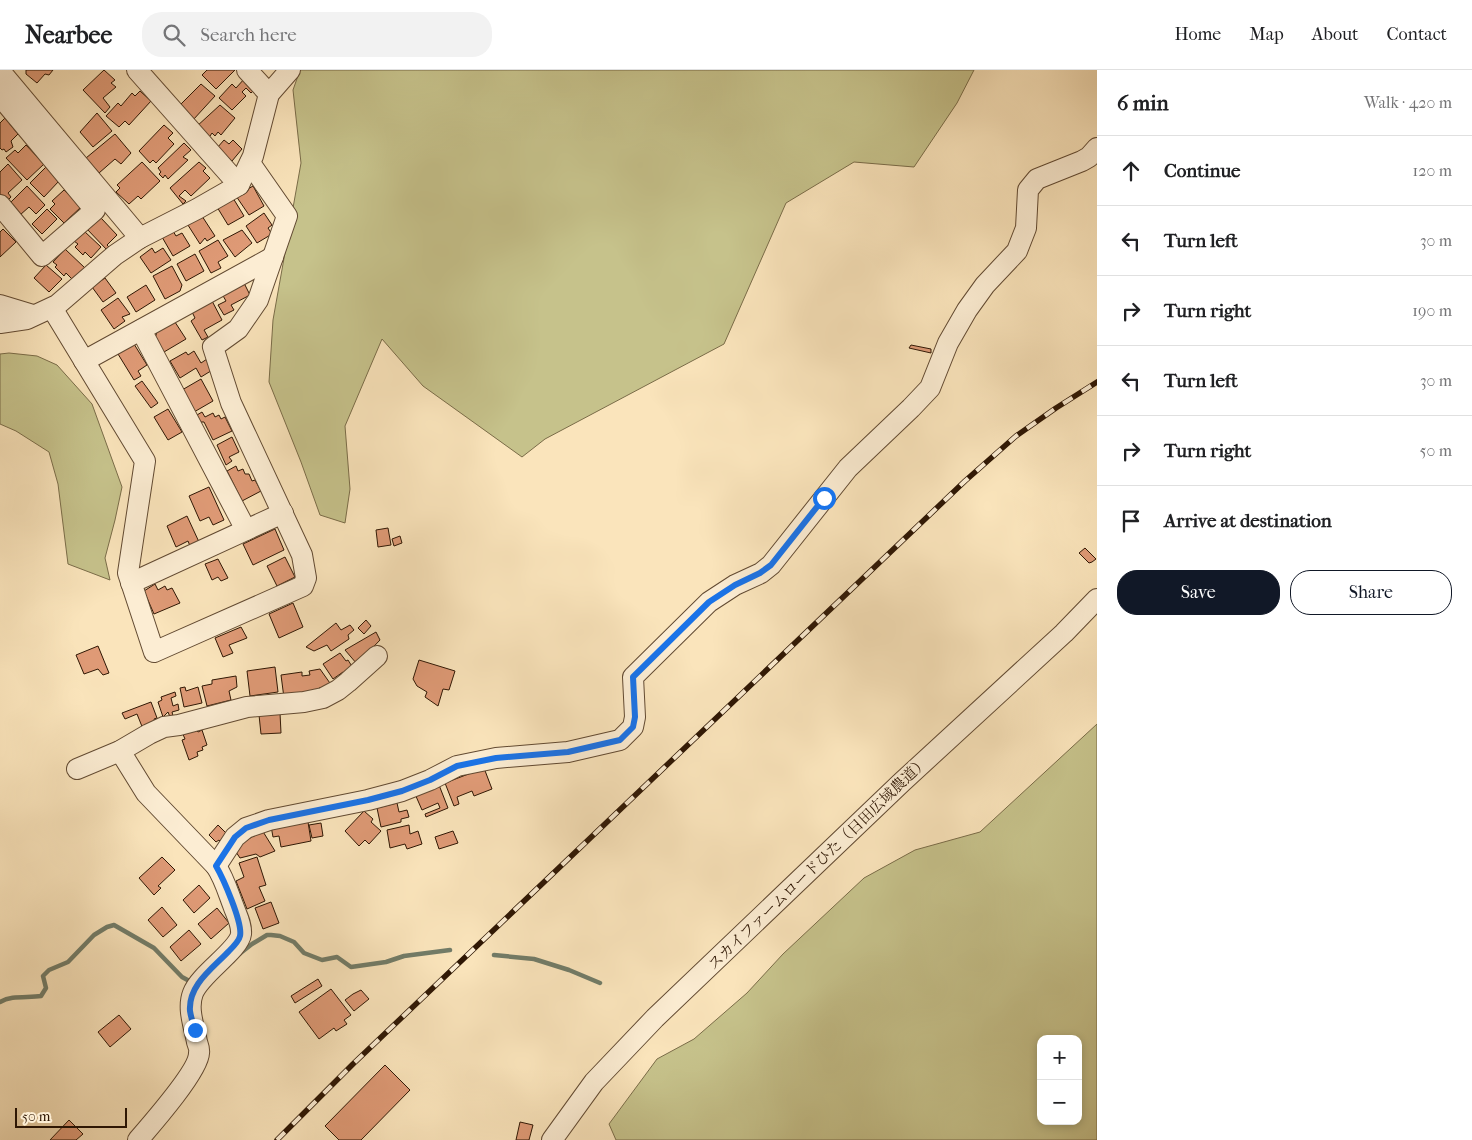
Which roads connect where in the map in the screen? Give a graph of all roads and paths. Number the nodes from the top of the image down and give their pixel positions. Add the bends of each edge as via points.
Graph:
1 (137, 70) edge
2 (247, 70) edge
3 (290, 70) edge
4 (0, 71) edge
5 (269, 94) junction
6 (0, 96) edge
7 (1097, 148) edge
8 (250, 164) junction
9 (238, 185) junction
10 (0, 205) edge
11 (140, 238) junction
12 (273, 257) junction
13 (0, 305) edge
14 (44, 312) junction
15 (0, 323) edge
16 (141, 330) junction
17 (84, 361) junction
18 (283, 513) junction
19 (246, 530) junction
20 (132, 583) junction
21 (1097, 599) edge
22 (377, 656) dead end
23 (120, 751) junction
24 (77, 769) dead end
25 (216, 866) junction
26 (138, 1140) edge
27 (552, 1140) edge

1 - 9 street
2 - 5 street
3 - 5 street
4 - 11 street
5 - 8 street
6 - 10 street via 95,210 42,256
7 - 25 street via 1082,161 1037,179 1028,190 1026,228 1017,251 985,285 968,310 948,343 930,388 848,468 771,565 709,602 633,677 633,727 620,740 568,752 496,758 457,766 402,791 269,820 246,828 235,837
8 - 9 street
8 - 12 street via 287,216
9 - 11 street
11 - 14 street via 57,306
12 - 16 street
12 - 18 street via 258,300 238,328 213,347 231,403
13 - 14 street
14 - 15 street via 27,319
14 - 17 street
16 - 17 street
16 - 19 street
17 - 20 street via 145,461 128,573
18 - 19 street
18 - 20 street via 302,555 306,578 303,586 154,652
19 - 20 street
21 - 27 street, スカイファームロードひた（日田広域農道） via 655,1018 594,1082
22 - 23 street via 338,690 323,698 247,707 164,728
23 - 24 street
23 - 25 street via 146,793
25 - 26 street via 237,915 241,935 196,987 190,1010 200,1054 177,1092

